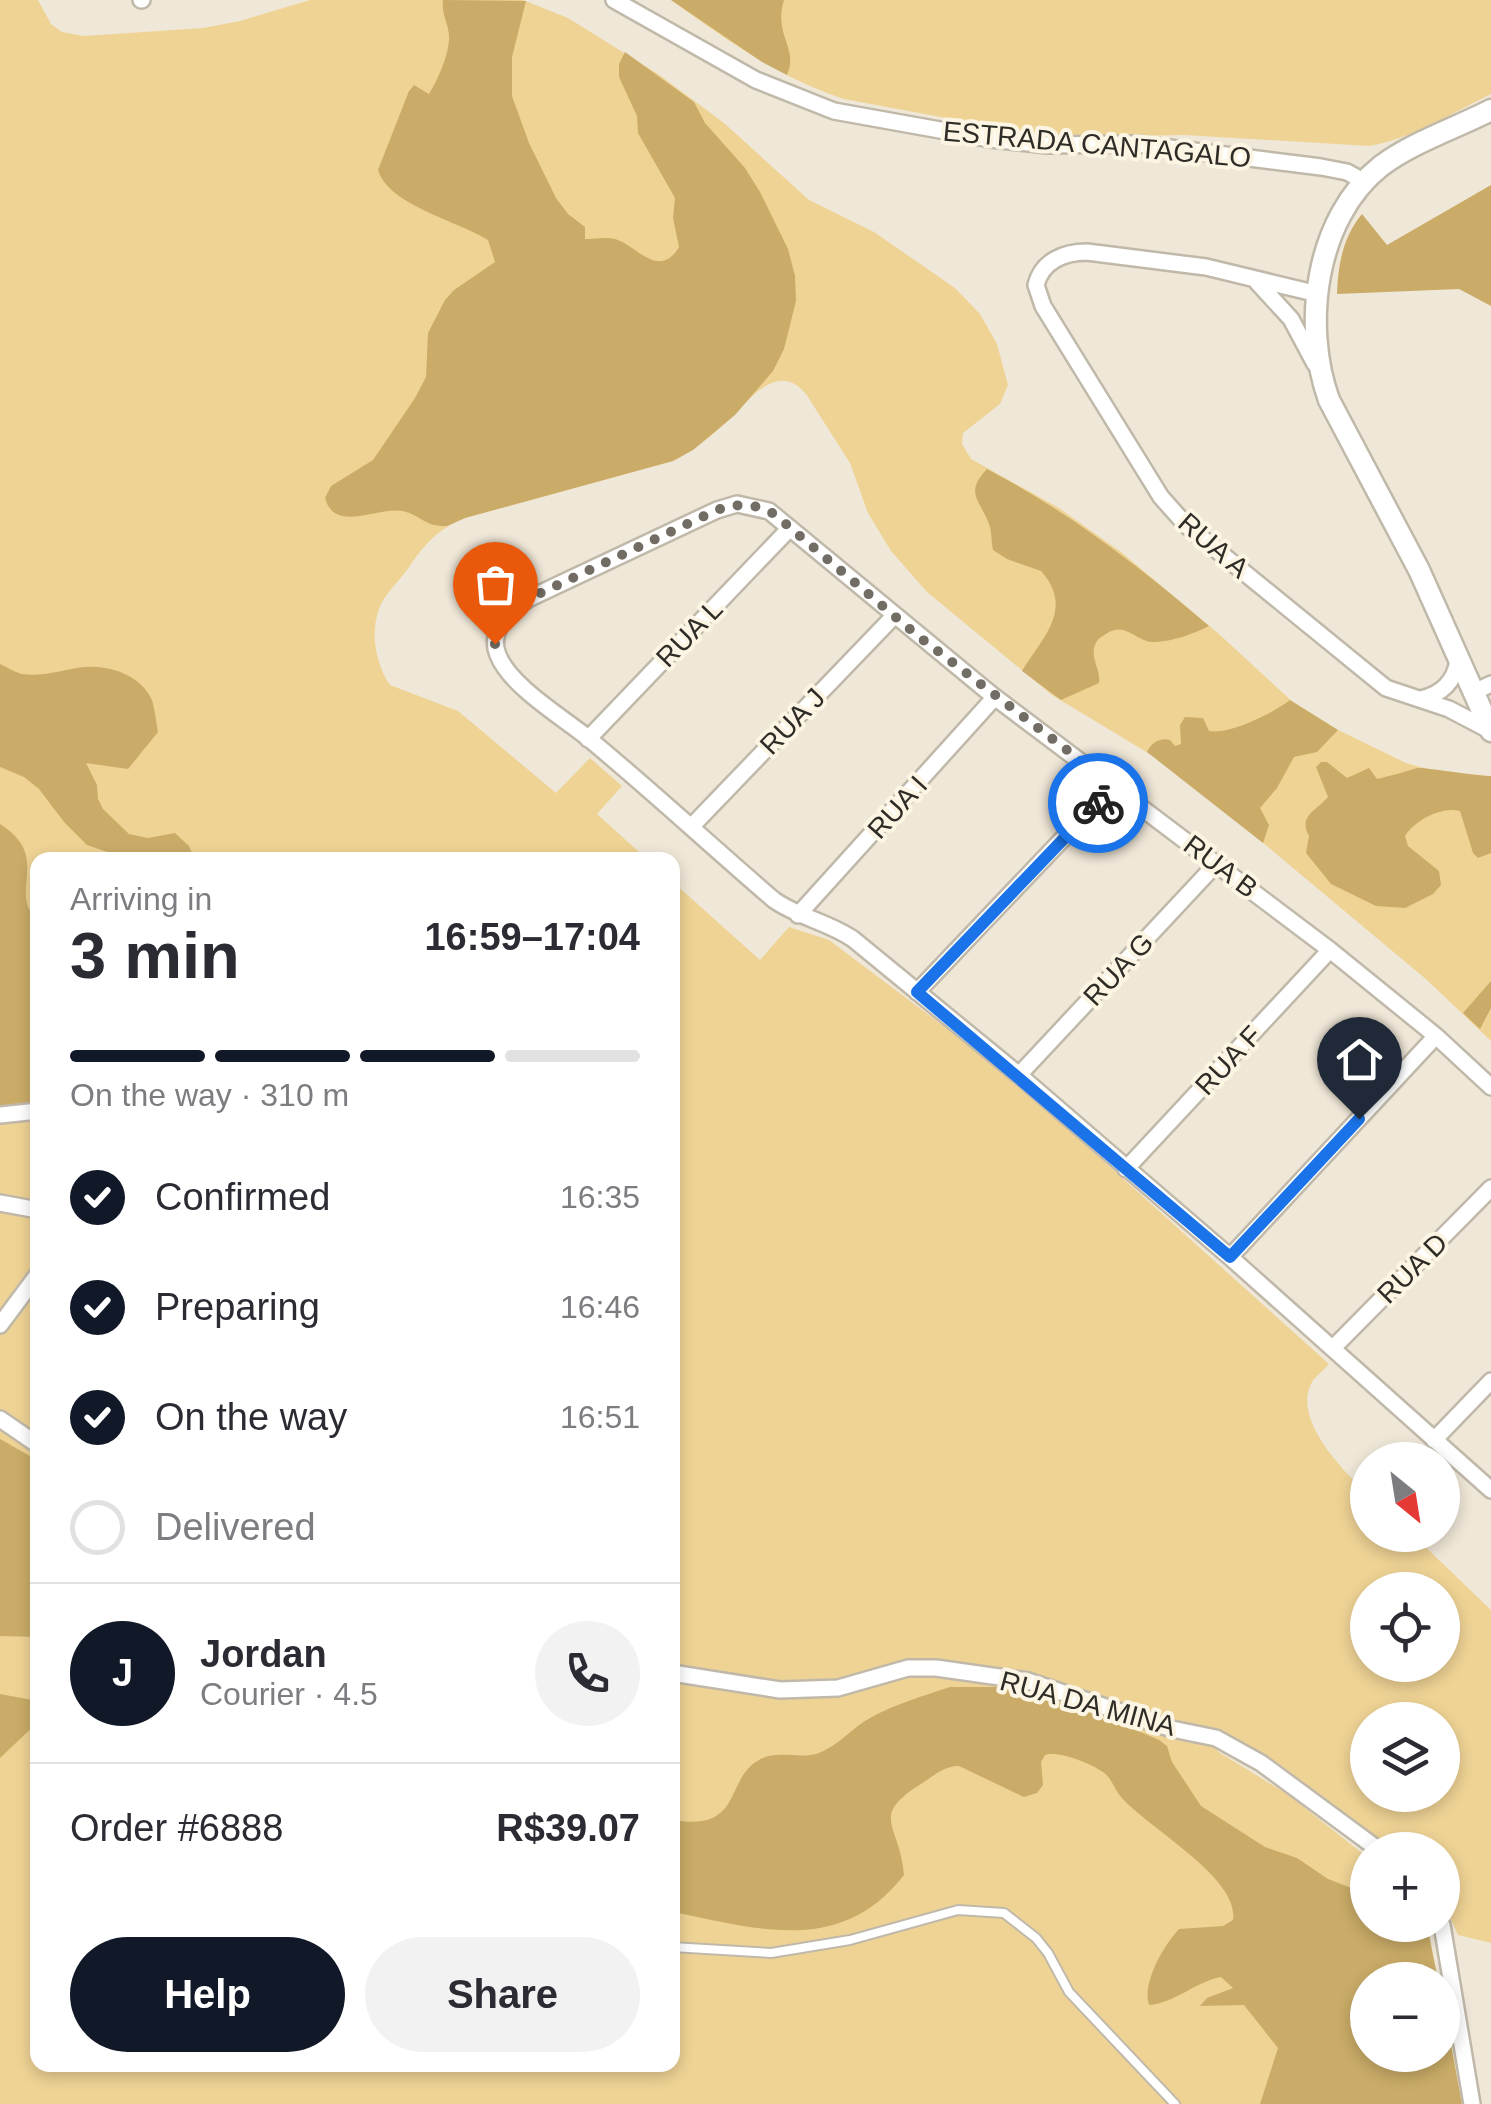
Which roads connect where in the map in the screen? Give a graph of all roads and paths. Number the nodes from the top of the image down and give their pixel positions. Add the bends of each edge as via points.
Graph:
1 (614, 0) edge
2 (1491, 110) edge
3 (1365, 182) junction
4 (1254, 279) junction
5 (1318, 294) junction
6 (1320, 374) junction
7 (790, 528) junction
8 (894, 616) junction
9 (1458, 661) junction
10 (1482, 688) edge
11 (995, 696) junction
12 (1417, 699) junction
13 (1490, 730) edge
14 (588, 738) junction
15 (1114, 786) junction
16 (691, 827) junction
17 (1217, 862) junction
18 (798, 915) junction
19 (1330, 950) junction
20 (917, 992) junction
21 (1436, 1036) junction
22 (1019, 1075) junction
23 (1491, 1087) edge
24 (30, 1112) edge
25 (0, 1116) edge
26 (1126, 1170) junction
27 (1491, 1188) edge
28 (0, 1203) edge
29 (30, 1209) edge
30 (1230, 1257) junction
31 (30, 1285) edge
32 (0, 1325) edge
33 (1334, 1348) junction
34 (1491, 1381) edge
35 (0, 1419) edge
36 (30, 1440) edge
37 (1434, 1440) junction
38 (1491, 1490) edge
39 (680, 1674) edge
40 (1355, 1832) edge
41 (1445, 1942) edge
42 (680, 1947) edge
43 (1175, 2104) edge
44 (1472, 2104) edge

1 - 3 street, ESTRADA CANTAGALO via 756,80 834,110 1009,141 1138,144 1321,167
2 - 3 street via 1393,159
3 - 5 street via 1335,227
4 - 5 street
4 - 6 street via 1291,319
4 - 12 street, RUA A via 1087,252 1060,257 1043,269 1036,285 1042,306 1161,497 1186,526 1376,681
5 - 6 street
6 - 9 street
7 - 8 street, RUA B
7 - 14 street, RUA L
7 - 14 street, RUA B via 761,508 737,504 717,510 528,599 505,617 496,638 498,655 512,675
8 - 11 street, RUA B
8 - 16 street, RUA J
9 - 10 street
9 - 12 street via 1448,685
10 - 13 street
11 - 15 street, RUA B
11 - 18 street, RUA I
12 - 13 street, RUA A
14 - 16 street
15 - 17 street, RUA B
15 - 20 street
16 - 18 street
17 - 19 street, RUA B
17 - 22 street, RUA G
18 - 20 street via 843,932
19 - 21 street, RUA B
19 - 26 street, RUA F
20 - 22 street
21 - 23 street, RUA B
21 - 30 street
22 - 26 street
24 - 25 street
26 - 30 street
27 - 33 street, RUA D
28 - 29 street
30 - 33 street
31 - 32 street
33 - 37 street
34 - 37 street
35 - 36 street
37 - 38 street
39 - 40 street, RUA DA MINA via 780,1690 838,1688 908,1668 1028,1681 1216,1738
41 - 44 street
42 - 43 lane via 770,1953 850,1940 958,1910 1004,1912 1036,1938 1069,1992

